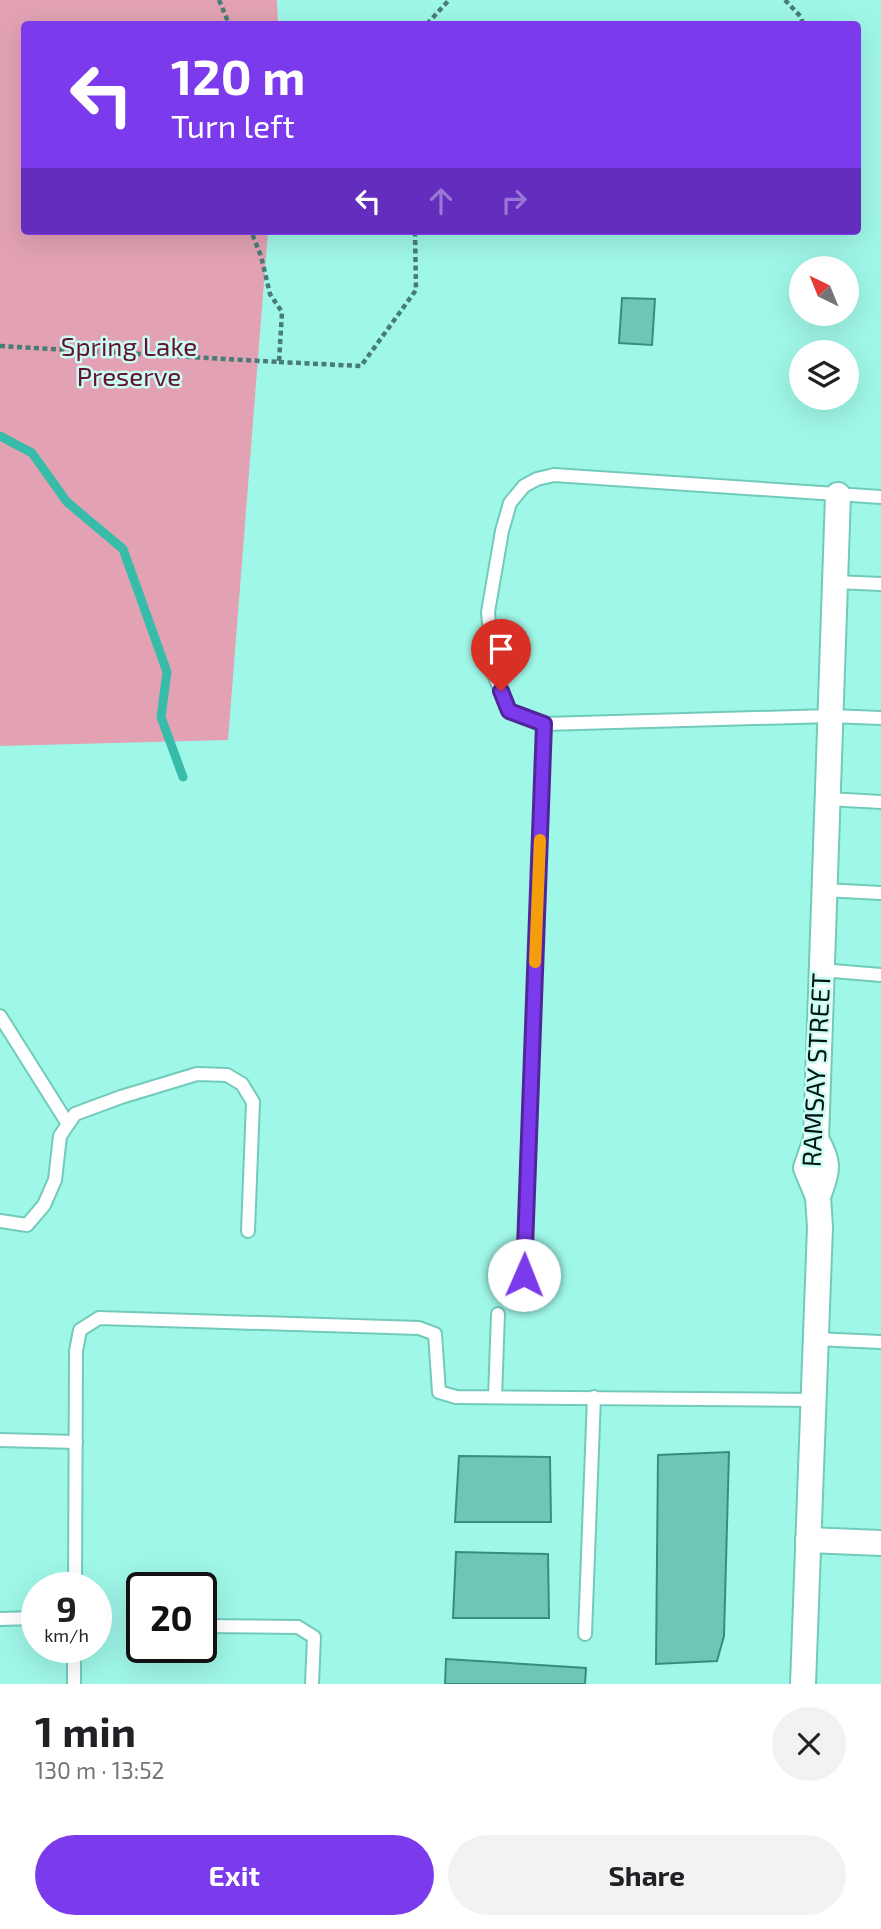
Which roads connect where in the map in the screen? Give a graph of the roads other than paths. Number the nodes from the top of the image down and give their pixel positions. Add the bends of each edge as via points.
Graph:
1 (838, 495) junction
2 (881, 497) edge
3 (835, 582) junction
4 (881, 584) edge
5 (830, 716) junction
6 (881, 718) edge
7 (544, 724) junction
8 (828, 799) junction
9 (881, 802) edge
10 (824, 890) junction
11 (881, 893) edge
12 (821, 970) junction
13 (881, 975) edge
14 (0, 1016) edge
15 (68, 1124) junction
16 (0, 1221) edge
17 (248, 1231) dead end
18 (524, 1275) dead end
19 (498, 1314) dead end
20 (815, 1339) junction
21 (881, 1342) edge
22 (495, 1396) junction
23 (594, 1397) junction
24 (812, 1400) junction
25 (0, 1440) edge
26 (76, 1442) junction
27 (808, 1540) junction
28 (881, 1543) edge
29 (75, 1572) edge
30 (21, 1618) edge
31 (0, 1619) edge
32 (217, 1626) edge
33 (585, 1634) dead end
34 (74, 1663) edge
35 (74, 1684) edge
36 (312, 1684) edge
37 (803, 1684) edge

1 - 2 lane
1 - 3 street, RAMSAY STREET
1 - 7 lane via 554,475 524,485 510,503 502,531 488,621 493,672 509,711
3 - 4 lane
3 - 5 street, RAMSAY STREET
5 - 6 lane
5 - 7 lane
5 - 8 street, RAMSAY STREET
7 - 18 lane
8 - 9 lane
8 - 10 street, RAMSAY STREET
10 - 11 lane
10 - 12 street, RAMSAY STREET
12 - 13 lane
12 - 20 street, RAMSAY STREET via 816,1139 826,1157 818,1197
14 - 15 lane
15 - 16 lane via 60,1136 55,1180 44,1205 27,1225
15 - 17 lane via 75,1114 121,1097 197,1074 227,1075 242,1084 253,1102
19 - 22 lane
20 - 21 lane
20 - 24 street, RAMSAY STREET
22 - 23 lane
22 - 26 lane via 439,1392 435,1334 419,1328 99,1318 80,1330 76,1351
23 - 24 lane
23 - 33 lane
24 - 27 street, RAMSAY STREET
25 - 26 lane
26 - 29 lane
27 - 28 street
27 - 37 street, RAMSAY STREET
30 - 31 lane
32 - 36 lane via 298,1627 314,1637
34 - 35 lane

